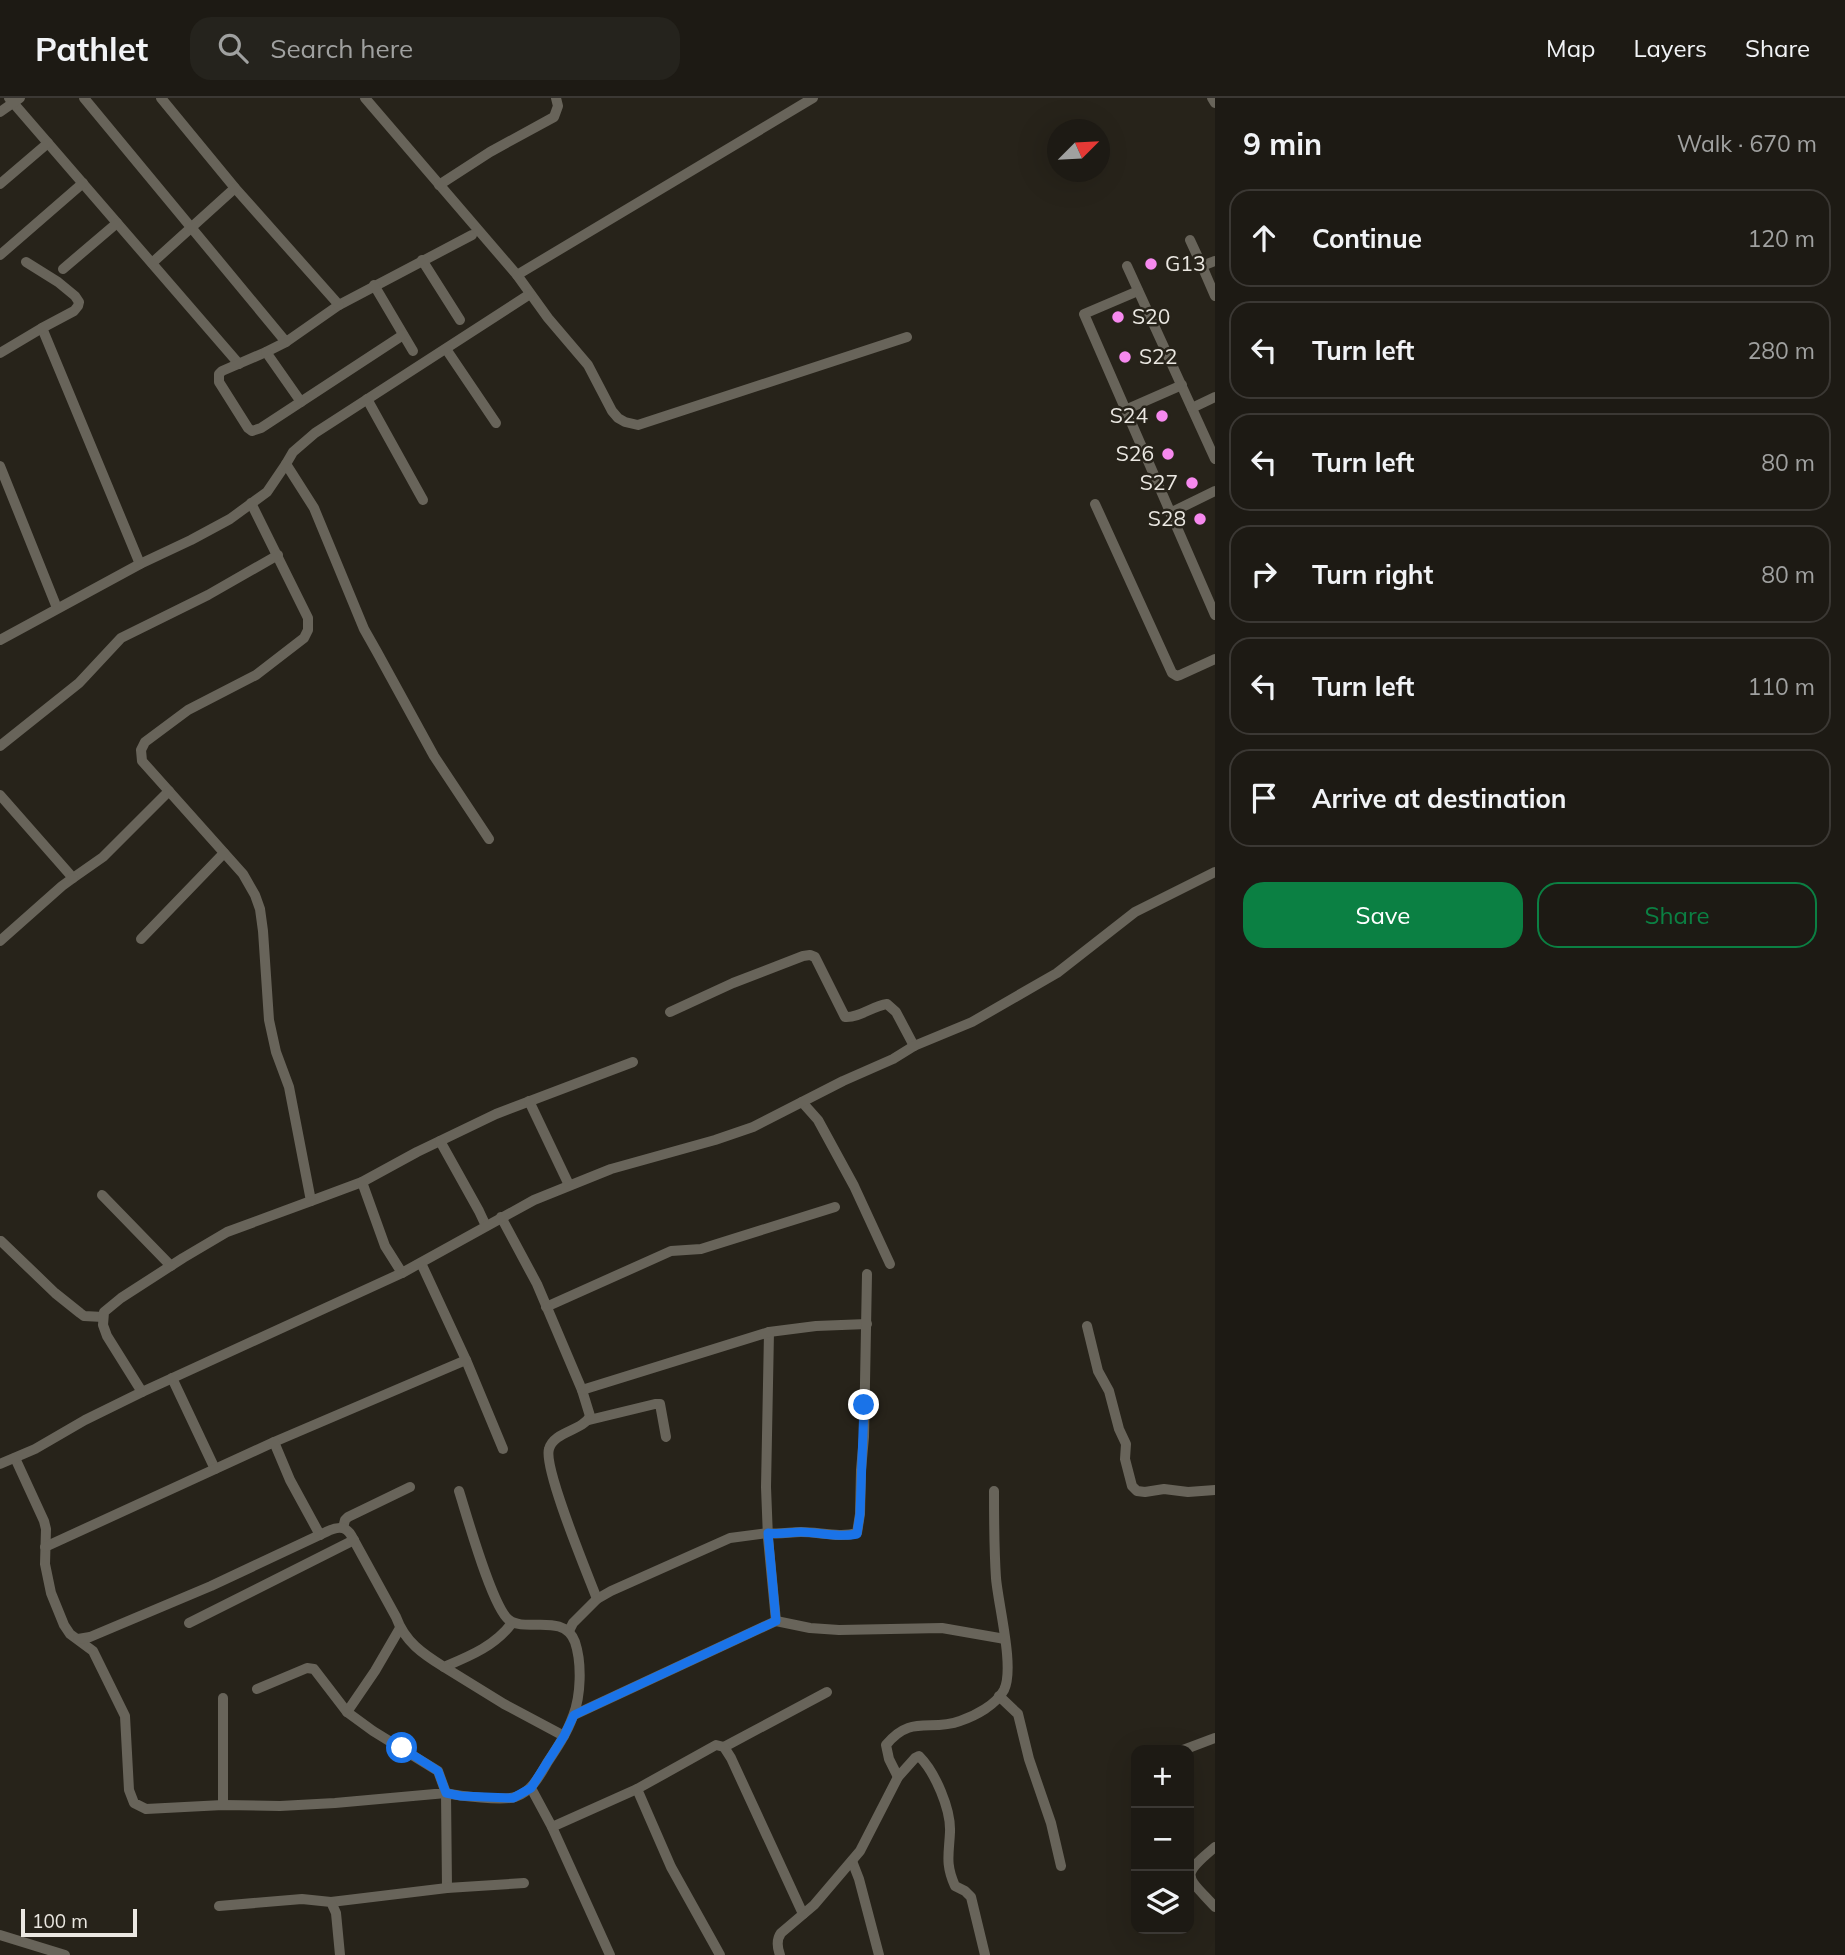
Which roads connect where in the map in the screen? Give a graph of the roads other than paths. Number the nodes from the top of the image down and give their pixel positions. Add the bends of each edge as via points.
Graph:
1 (84, 98) edge
2 (161, 98) edge
3 (365, 98) edge
4 (556, 98) edge
5 (813, 98) edge
6 (1212, 98) edge
7 (14, 99) edge
8 (1215, 103) edge
9 (0, 112) edge
10 (48, 143) junction
11 (83, 183) junction
12 (0, 184) edge
13 (439, 185) junction
14 (235, 188) junction
15 (117, 223) junction
16 (191, 228) junction
17 (472, 235) dead end
18 (1191, 240) dead end
19 (0, 255) edge
20 (422, 260) junction
21 (1215, 261) edge
22 (26, 262) dead end
23 (152, 263) junction
24 (1127, 266) dead end
25 (1202, 266) junction
26 (63, 269) dead end
27 (517, 275) junction
28 (374, 285) junction
29 (1138, 291) junction
30 (530, 294) junction
31 (1215, 296) edge
32 (339, 305) junction
33 (460, 320) dead end
34 (41, 328) junction
35 (403, 335) junction
36 (907, 337) dead end
37 (286, 342) junction
38 (446, 349) junction
39 (413, 351) dead end
40 (267, 352) junction
41 (0, 353) edge
42 (239, 363) junction
43 (1182, 385) junction
44 (1215, 397) edge
45 (367, 399) junction
46 (301, 402) junction
47 (1192, 408) junction
48 (1125, 410) junction
49 (496, 423) dead end
50 (1215, 459) edge
51 (286, 464) junction
52 (0, 466) edge
53 (1215, 491) edge
54 (423, 500) dead end
55 (251, 503) junction
56 (1095, 504) dead end
57 (1170, 513) junction
58 (278, 555) junction
59 (140, 564) junction
60 (57, 608) junction
61 (1215, 615) edge
62 (0, 640) edge
63 (1215, 659) edge
64 (0, 746) edge
65 (169, 791) junction
66 (0, 795) edge
67 (489, 839) dead end
68 (224, 853) junction
69 (1215, 872) edge
70 (74, 878) junction
71 (141, 939) dead end
72 (0, 941) edge
73 (670, 1013) dead end
74 (914, 1046) junction
75 (633, 1062) dead end
76 (529, 1101) junction
77 (803, 1102) junction
78 (440, 1141) junction
79 (362, 1182) junction
80 (569, 1185) junction
81 (102, 1195) dead end
82 (311, 1200) junction
83 (835, 1207) dead end
84 (500, 1217) junction
85 (486, 1226) junction
86 (1, 1241) edge
87 (421, 1263) junction
88 (890, 1264) dead end
89 (171, 1266) junction
90 (402, 1273) junction
91 (867, 1274) dead end
92 (546, 1307) junction
93 (103, 1317) junction
94 (867, 1324) junction
95 (1087, 1326) dead end
96 (769, 1332) junction
97 (466, 1360) junction
98 (172, 1378) junction
99 (582, 1390) junction
100 (142, 1392) junction
101 (589, 1420) junction
102 (666, 1437) dead end
103 (274, 1442) junction
104 (503, 1449) dead end
105 (15, 1458) junction
106 (0, 1464) edge
107 (215, 1469) junction
108 (410, 1487) dead end
109 (1215, 1490) edge
110 (459, 1491) dead end
111 (994, 1492) dead end
112 (343, 1528) junction
113 (768, 1533) junction
114 (320, 1535) junction
115 (355, 1540) junction
116 (45, 1547) junction
117 (597, 1599) junction
118 (776, 1621) junction
119 (188, 1623) dead end
120 (512, 1623) junction
121 (400, 1628) junction
122 (569, 1631) junction
123 (1005, 1639) junction
124 (90, 1642) junction
125 (444, 1667) junction
126 (257, 1689) dead end
127 (827, 1692) dead end
128 (999, 1696) junction
129 (223, 1698) dead end
130 (347, 1712) junction
131 (574, 1715) junction
132 (564, 1736) junction
133 (1215, 1738) edge
134 (1194, 1746) edge
135 (724, 1747) junction
136 (898, 1777) junction
137 (531, 1788) junction
138 (637, 1789) junction
139 (446, 1793) junction
140 (223, 1805) junction
141 (552, 1827) junction
142 (1215, 1847) edge
143 (852, 1861) junction
144 (1061, 1866) dead end
145 (523, 1883) dead end
146 (447, 1888) junction
147 (331, 1902) junction
148 (219, 1906) dead end
149 (1215, 1907) edge
150 (803, 1914) junction
151 (0, 1935) edge
152 (65, 1955) edge
153 (340, 1955) edge
154 (610, 1955) edge
155 (720, 1955) edge
156 (780, 1955) edge
157 (879, 1955) edge
158 (985, 1955) edge

1 - 16 street
2 - 14 street
3 - 13 street
4 - 13 street via 554,117
5 - 27 street
6 - 8 street
7 - 9 street
7 - 10 street
10 - 11 street
10 - 12 street
11 - 15 street
11 - 19 street
13 - 27 street
14 - 16 street
14 - 32 street
15 - 23 street
15 - 26 street
16 - 23 street
16 - 37 street
17 - 20 street
18 - 25 street
20 - 28 street
20 - 33 street
21 - 25 street
22 - 34 street via 79,302 74,311
23 - 42 street
24 - 29 street
25 - 31 street
27 - 30 street
28 - 32 street
28 - 35 street
29 - 43 street
29 - 48 street via 1084,313
30 - 36 street via 588,365 612,411 625,422 638,425
30 - 38 street
32 - 37 street
34 - 41 street
34 - 59 street
35 - 39 street
35 - 46 street
37 - 40 street
38 - 45 street
38 - 49 street
40 - 42 street
40 - 46 street
42 - 46 street via 218,378 252,431
43 - 47 street
43 - 48 street
44 - 47 street
45 - 51 street via 303,442
45 - 54 street
47 - 50 street
48 - 57 street
51 - 55 street via 267,492
51 - 67 street via 314,508 370,640 434,756
52 - 60 street
53 - 57 street
55 - 58 street
55 - 59 street via 230,519
56 - 63 street via 1172,673 1180,676
57 - 61 street
58 - 64 street via 208,596 121,638 79,683
58 - 65 street via 308,618 308,630 304,638 256,674 188,710 145,742 142,761
59 - 60 street
60 - 62 street
65 - 68 street
65 - 70 street via 95,864
66 - 70 street
68 - 71 street
68 - 82 street via 243,874 260,909 269,1020 289,1087
69 - 74 street via 1135,912 1056,973 1002,1005
70 - 72 street
73 - 74 street via 810,954 845,1017 887,1004 897,1012
74 - 77 street
75 - 76 street
76 - 78 street
76 - 80 street
77 - 80 street via 753,1127
77 - 88 street via 816,1116 848,1174
78 - 79 street
78 - 85 street
79 - 82 street
79 - 90 street via 385,1246
80 - 84 street
81 - 89 street
82 - 89 street via 227,1232
83 - 92 street via 701,1250 671,1251
84 - 85 street
84 - 92 street
85 - 87 street
86 - 93 street via 79,1313
87 - 90 street
87 - 97 street
89 - 93 street via 107,1308
90 - 98 street
91 - 94 street
92 - 99 street
93 - 100 street via 107,1336
94 - 96 street
94 - 113 street via 857,1534
95 - 109 street via 1098,1371 1126,1444 1132,1486 1144,1492
96 - 99 street
96 - 113 street
97 - 103 street
97 - 104 street
98 - 100 street
98 - 107 street
99 - 101 street
100 - 105 street
101 - 102 street via 660,1404
101 - 117 street via 548,1451
103 - 107 street
103 - 114 street
105 - 106 street
105 - 116 street via 44,1521
107 - 116 street
108 - 112 street via 348,1517
110 - 120 street via 496,1603
111 - 123 street via 997,1581
112 - 114 street
112 - 115 street
113 - 117 street via 730,1538
113 - 118 street
114 - 124 street
115 - 119 street
115 - 121 street
116 - 124 street via 51,1593 66,1630
117 - 122 street
118 - 123 street via 816,1629 942,1628
118 - 131 street
120 - 122 street
120 - 125 street via 488,1647
121 - 125 street via 417,1650
121 - 130 street
122 - 131 street via 580,1673
123 - 128 street via 1006,1676
124 - 140 street via 125,1716 129,1790 134,1803 146,1809
125 - 132 street
126 - 130 street via 314,1669
127 - 135 street
128 - 136 street via 960,1721 902,1730 886,1745
128 - 144 street via 1018,1714
129 - 140 street
130 - 139 street via 438,1771
131 - 132 street
132 - 137 street
133 - 134 street
135 - 138 street via 716,1745
135 - 150 street
136 - 143 street
136 - 158 street via 919,1756 933,1776 950,1819 950,1872 955,1886 971,1897
137 - 139 street via 513,1798
137 - 141 street
138 - 141 street
138 - 155 street via 671,1867
139 - 140 street via 335,1804
139 - 146 street
141 - 154 street
142 - 149 street via 1189,1873
143 - 150 street
143 - 157 street
145 - 146 street
146 - 147 street
147 - 148 street via 302,1899
147 - 153 street
150 - 156 street via 778,1938
151 - 152 street

